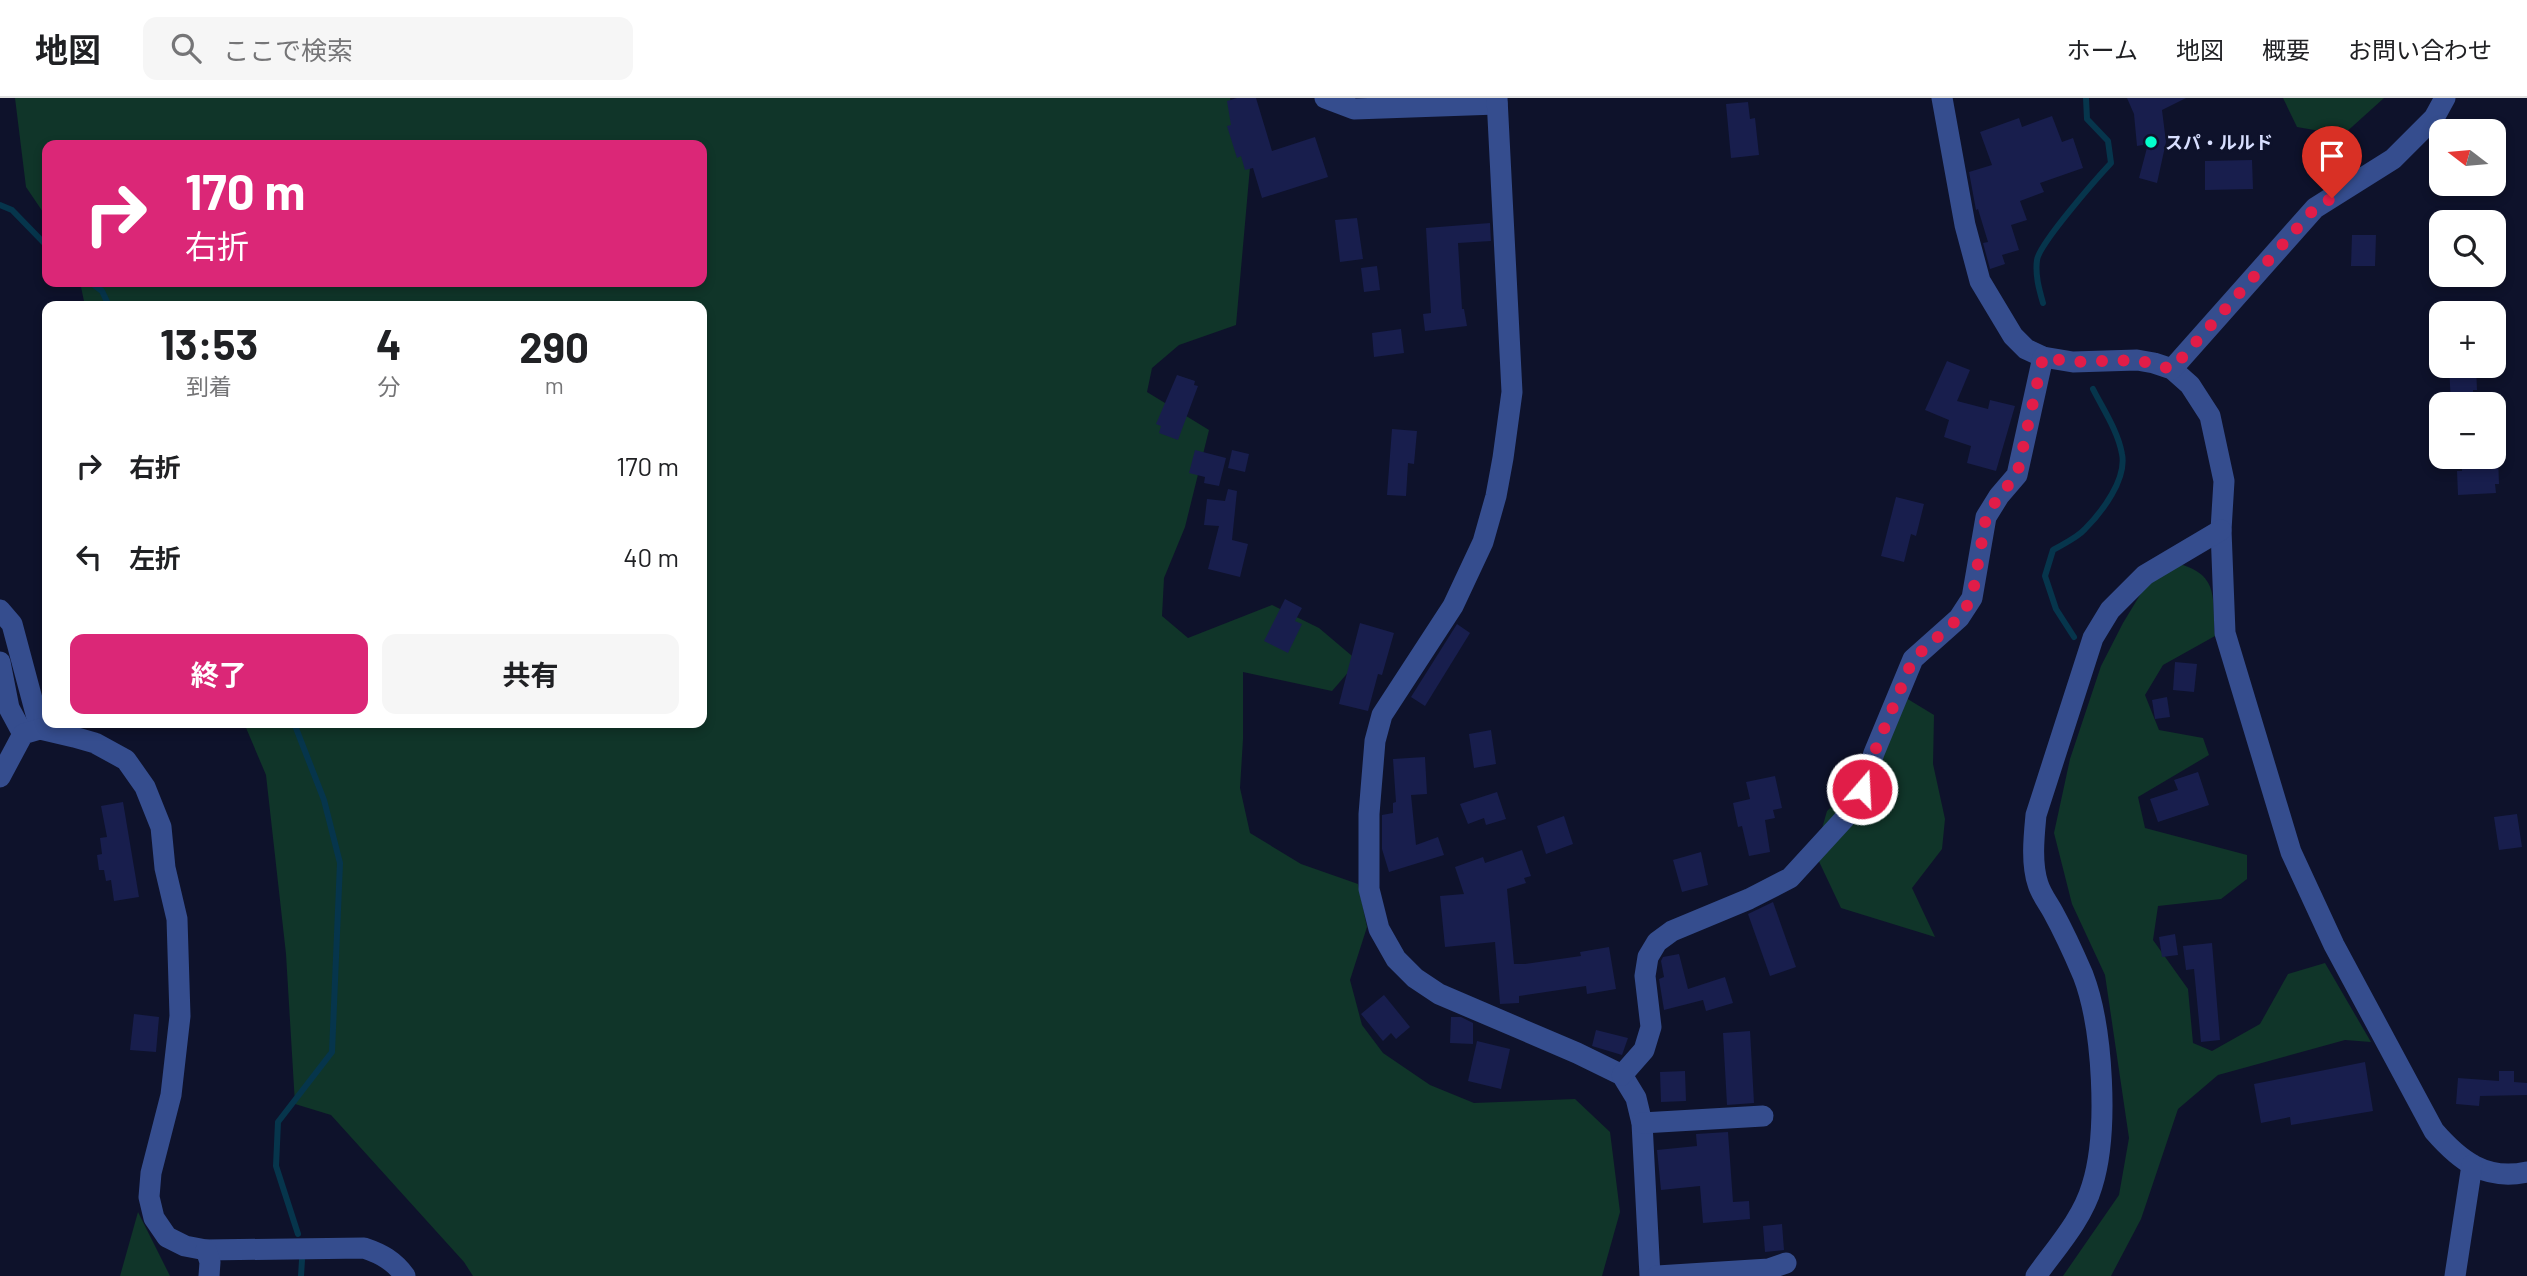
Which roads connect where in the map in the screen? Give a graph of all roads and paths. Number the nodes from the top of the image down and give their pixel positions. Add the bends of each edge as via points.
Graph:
1 (1325, 98) edge
2 (1942, 98) edge
3 (2445, 98) edge
4 (1497, 101) edge
5 (2043, 357) junction
6 (2172, 369) junction
7 (2221, 530) junction
8 (0, 610) edge
9 (0, 662) edge
10 (31, 732) junction
11 (0, 777) edge
12 (1622, 1075) junction
13 (1763, 1116) dead end
14 (1642, 1123) junction
15 (2472, 1166) junction
16 (2527, 1172) edge
17 (206, 1250) junction
18 (1786, 1263) dead end
19 (209, 1276) edge
20 (405, 1276) edge
21 (1650, 1276) edge
22 (1657, 1276) edge
23 (2036, 1276) edge
24 (2455, 1276) edge

1 - 4 street via 1354,109
2 - 5 street via 1980,281 2013,336
3 - 6 street via 2434,118 2393,159 2315,208
4 - 12 street via 1512,392 1503,458 1483,542 1453,606 1382,715 1375,741 1369,814 1369,889 1379,929 1396,959 1415,978 1451,1000
5 - 6 street via 2073,362 2137,360
5 - 12 street via 2017,475 1986,517 1972,598 1959,618 1913,659 1856,806 1790,878 1657,942 1645,976 1651,1027 1644,1050
6 - 7 street via 2190,385 2210,416 2224,481
7 - 15 street via 2225,633 2291,852 2419,1106 2449,1149
7 - 23 street via 2145,575 2110,610 2093,638 2036,815 2037,883 2087,989 2101,1063 2092,1186 2074,1224
8 - 10 street via 12,624
9 - 10 street via 9,709
10 - 11 street
10 - 17 street via 95,743 126,760 145,787 161,828 177,919 180,1016 171,1095 149,1197 154,1218 167,1237
12 - 14 street via 1636,1098
13 - 14 street
14 - 21 street
15 - 16 street via 2510,1176
15 - 24 street
17 - 19 street
17 - 20 street via 364,1248 393,1262
18 - 22 street via 1769,1269

